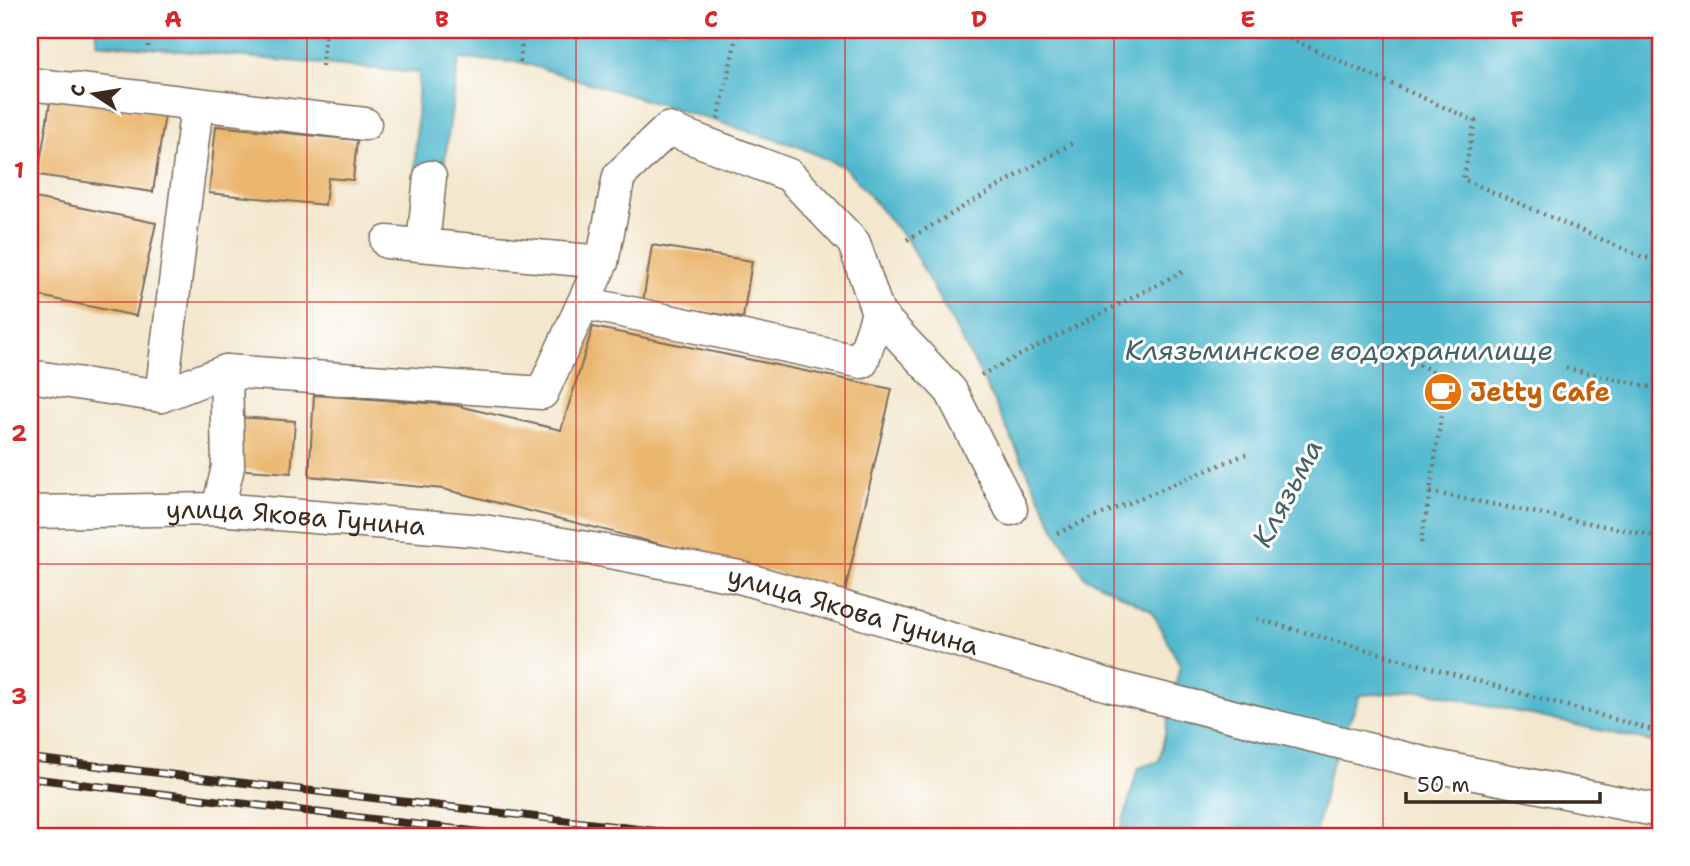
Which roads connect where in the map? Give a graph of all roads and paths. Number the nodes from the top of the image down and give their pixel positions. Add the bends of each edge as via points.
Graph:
1 (149, 30) edge
2 (326, 30) edge
3 (523, 30) edge
4 (738, 30) edge
5 (1270, 30) edge
6 (148, 47) dead end
7 (520, 62) dead end
8 (322, 66) dead end
9 (30, 84) edge
10 (197, 105) junction
11 (718, 120) dead end
12 (365, 124) dead end
13 (1074, 142) dead end
14 (430, 177) dead end
15 (907, 240) dead end
16 (387, 242) dead end
17 (423, 246) junction
18 (1660, 260) edge
19 (602, 262) junction
20 (1186, 271) dead end
21 (584, 303) junction
22 (878, 313) junction
23 (1374, 344) dead end
24 (1566, 368) dead end
25 (226, 371) junction
26 (981, 375) dead end
27 (30, 376) edge
28 (1660, 389) edge
29 (162, 396) junction
30 (1246, 454) dead end
31 (1430, 492) junction
32 (218, 509) junction
33 (1011, 509) dead end
34 (30, 512) edge
35 (1057, 533) dead end
36 (1660, 537) edge
37 (1421, 544) dead end
38 (1257, 619) dead end
39 (1660, 732) edge
40 (1660, 811) edge

1 - 6 path
2 - 8 path
3 - 7 path
4 - 11 path
5 - 18 path via 1475,121 1464,180 1642,257
9 - 10 street
10 - 12 street
10 - 29 street
13 - 15 path
14 - 17 street
16 - 17 street
17 - 19 street
19 - 21 street
19 - 22 street via 619,176 668,130 789,175 853,243
20 - 26 path
21 - 22 street via 862,362
21 - 25 street via 542,393
22 - 33 street via 951,391
23 - 31 path via 1447,378
24 - 28 path
25 - 29 street
25 - 32 street via 228,467
27 - 29 street
30 - 35 path
31 - 36 path
31 - 37 path
32 - 34 street, улица Якова Гунина
32 - 40 street, улица Якова Гунина via 483,531 739,577 1118,688 1440,767
38 - 39 path

